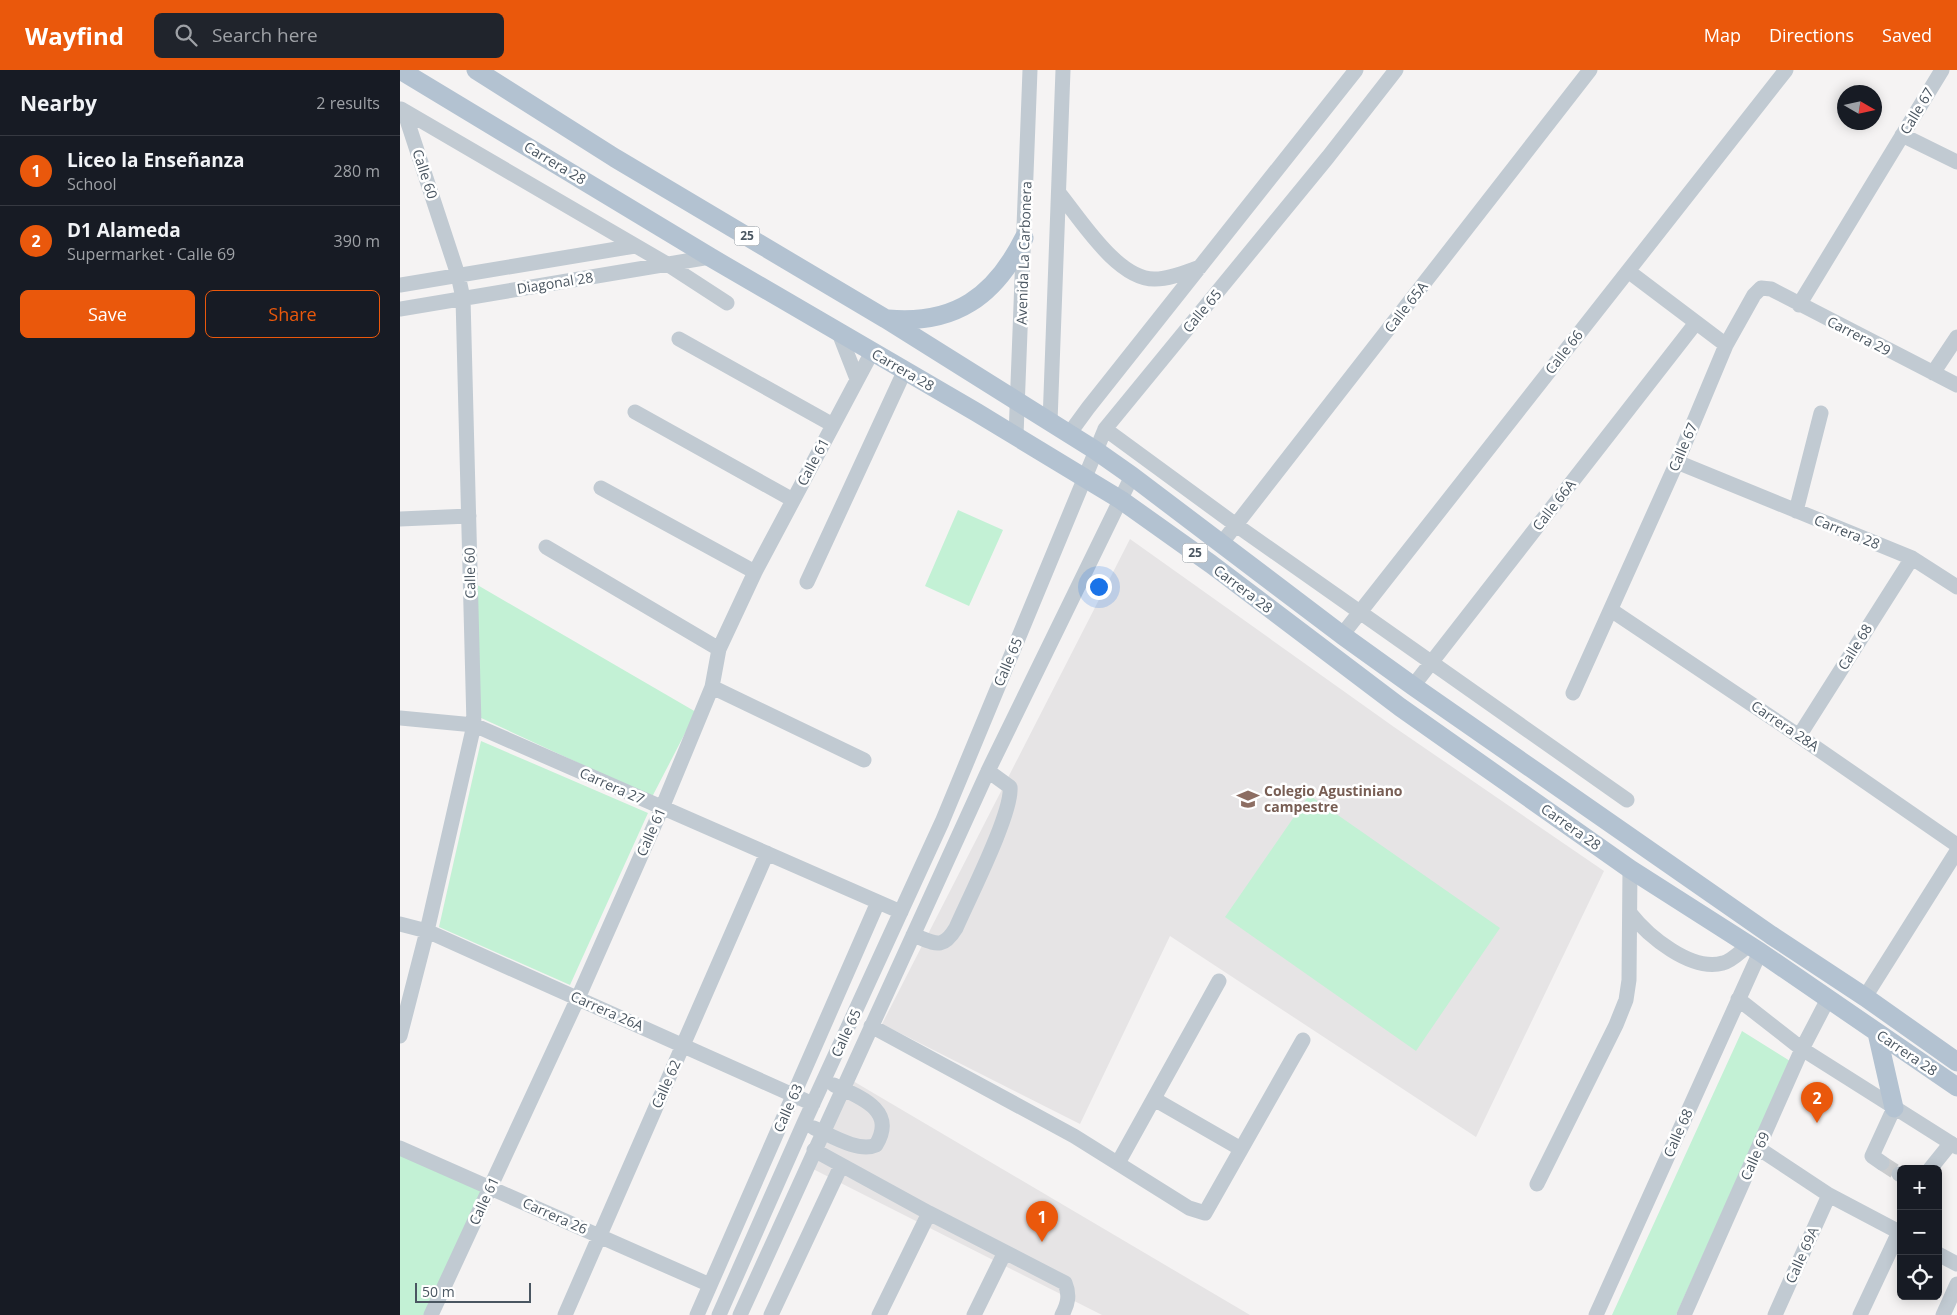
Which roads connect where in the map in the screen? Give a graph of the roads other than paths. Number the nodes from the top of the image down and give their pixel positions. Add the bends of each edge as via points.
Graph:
1 (400, 70) edge
2 (476, 70) edge
3 (1030, 70) edge
4 (1063, 70) edge
5 (1356, 70) edge
6 (1396, 70) edge
7 (1590, 70) edge
8 (1786, 70) edge
9 (1942, 70) edge
10 (402, 110) edge
11 (1902, 135) junction
12 (1957, 162) edge
13 (1059, 193) junction
14 (1024, 238) junction
15 (635, 246) junction
16 (710, 257) junction
17 (667, 264) junction
18 (1200, 267) junction
19 (1628, 271) junction
20 (458, 275) junction
21 (400, 285) edge
22 (1761, 288) joint
23 (463, 298) junction
24 (727, 303) dead end
25 (1799, 305) junction
26 (400, 309) edge
27 (886, 319) junction
28 (1695, 324) junction
29 (839, 334) junction
30 (1957, 338) edge
31 (679, 339) dead end
32 (1726, 345) junction
33 (872, 352) junction
34 (905, 370) junction
35 (1933, 373) junction
36 (857, 379) junction
37 (1957, 385) edge
38 (1018, 403) junction
39 (635, 412) dead end
40 (1821, 413) dead end
41 (1050, 422) junction
42 (833, 425) junction
43 (1105, 429) junction
44 (1069, 434) junction
45 (1016, 436) junction
46 (1095, 450) junction
47 (1677, 462) junction
48 (1132, 476) junction
49 (1085, 478) junction
50 (601, 488) dead end
51 (793, 500) junction
52 (1121, 500) junction
53 (1796, 511) junction
54 (468, 516) junction
55 (400, 519) edge
56 (1236, 525) junction
57 (1221, 544) junction
58 (546, 547) dead end
59 (1912, 558) junction
60 (755, 572) junction
61 (807, 582) dead end
62 (1957, 587) edge
63 (1611, 610) junction
64 (1360, 612) junction
65 (1342, 635) junction
66 (719, 649) junction
67 (1431, 662) junction
68 (1413, 686) junction
69 (709, 693) junction
70 (1574, 693) dead end
71 (400, 718) edge
72 (474, 725) junction
73 (1799, 736) junction
74 (864, 760) dead end
75 (988, 771) junction
76 (1627, 800) dead end
77 (662, 808) junction
78 (1957, 845) edge
79 (1957, 851) edge
80 (767, 854) junction
81 (1630, 869) junction
82 (878, 902) junction
83 (901, 912) junction
84 (1630, 913) junction
85 (400, 924) edge
86 (427, 931) junction
87 (913, 935) junction
88 (1754, 948) junction
89 (1219, 981) dead end
90 (1865, 997) junction
91 (578, 998) junction
92 (1738, 999) junction
93 (1828, 999) junction
94 (871, 1026) junction
95 (1877, 1033) junction
96 (400, 1036) edge
97 (1303, 1040) dead end
98 (683, 1045) junction
99 (1802, 1049) junction
100 (1957, 1062) edge
101 (824, 1081) junction
102 (1957, 1087) edge
103 (842, 1089) junction
104 (794, 1094) junction
105 (1154, 1099) junction
106 (813, 1104) junction
107 (1894, 1108) junction
108 (804, 1123) junction
109 (822, 1132) junction
110 (1954, 1145) edge
111 (400, 1148) edge
112 (1758, 1148) junction
113 (1241, 1149) junction
114 (814, 1150) junction
115 (1118, 1163) junction
116 (1882, 1163) tunnel mouth
117 (1934, 1165) edge
118 (841, 1166) junction
119 (1538, 1184) dead end
120 (490, 1188) junction
121 (1828, 1194) junction
122 (929, 1213) junction
123 (1897, 1231) edge
124 (599, 1236) junction
125 (1897, 1239) edge
126 (1005, 1252) junction
127 (1940, 1255) edge
128 (1957, 1264) edge
129 (1957, 1284) edge
130 (710, 1285) junction
131 (431, 1315) edge
132 (565, 1315) edge
133 (697, 1315) edge
134 (719, 1315) edge
135 (740, 1315) edge
136 (772, 1315) edge
137 (879, 1315) edge
138 (974, 1315) edge
139 (1062, 1315) edge
140 (1596, 1315) edge
141 (1684, 1315) edge
142 (1775, 1315) edge
143 (1860, 1315) edge
144 (1943, 1315) edge

1 - 16 main road, Carrera 28 / 25
2 - 27 main road, Carrera 28 / 25 via 615,158
3 - 14 street, Avenida La Carbonera
4 - 13 street
5 - 18 street, Calle 65
6 - 43 street, Calle 65
7 - 56 street, Calle 65A
8 - 19 street, Calle 66
9 - 11 street, Calle 67
10 - 15 street
10 - 20 street, Calle 60
11 - 12 street
11 - 25 street, Calle 67
13 - 18 street via 1111,257 1138,277 1171,277
13 - 41 street
14 - 27 main road via 1005,272 977,298 960,308 924,319
14 - 38 street, Avenida La Carbonera
15 - 17 street
15 - 20 street, Diagonal 28
16 - 17 street, Diagonal 28
16 - 29 main road, Carrera 28 / 25
17 - 23 street, Diagonal 28
17 - 24 street
18 - 44 street, Calle 65
19 - 28 street
19 - 64 street, Calle 66
20 - 21 street, Diagonal 28
20 - 23 street, Calle 60
22 - 25 street, Carrera 29 via 1771,289
22 - 32 street, Calle 67
23 - 26 street, Diagonal 28
23 - 54 street, Calle 60
25 - 35 street, Carrera 29
27 - 38 main road, Carrera 28 / 25
28 - 32 street
28 - 67 street, Calle 66A
29 - 33 main road, Carrera 28 / 25
29 - 36 street
30 - 35 street
31 - 42 street
32 - 47 street, Calle 67
33 - 34 main road, Carrera 28 / 25
33 - 36 street, Calle 61
34 - 45 main road, Carrera 28 / 25
34 - 61 street
35 - 37 street, Carrera 29
36 - 42 street, Calle 61
38 - 41 main road, Carrera 28 / 25
38 - 45 street, Avenida La Carbonera
39 - 51 street
40 - 53 street
41 - 44 main road, Carrera 28 / 25
42 - 51 street, Calle 61
43 - 46 street, Calle 65
43 - 56 street
44 - 46 main road, Carrera 28 / 25
45 - 49 main road, Carrera 28 / 25
46 - 48 main road, Carrera 28 / 25
46 - 49 street, Calle 65
47 - 53 street, Carrera 28
47 - 63 street, Calle 67
48 - 52 street, Calle 65
48 - 57 main road, Carrera 28 / 25
49 - 52 main road, Carrera 28 / 25
49 - 83 street, Calle 65 via 942,822
50 - 60 street
51 - 60 street, Calle 61
52 - 75 street, Calle 65
52 - 81 main road, Carrera 28 / 25 via 1400,707
53 - 59 street, Carrera 28
54 - 55 street
54 - 72 street, Calle 60
56 - 57 street, Calle 65A
56 - 64 street
57 - 65 main road, Carrera 28 / 25
58 - 66 street
59 - 62 street, Carrera 28
59 - 73 street, Calle 68
60 - 66 street, Calle 61
63 - 70 street, Calle 67
63 - 73 street, Carrera 28A
64 - 65 street, Calle 66
64 - 67 street
65 - 68 main road, Carrera 28 / 25
66 - 69 street, Calle 61
67 - 68 street, Calle 66A
67 - 76 street
68 - 90 main road, Carrera 28 / 25 via 1770,935
69 - 74 street
69 - 77 street, Calle 61
71 - 72 street, Carrera 27
72 - 77 street, Carrera 27
72 - 86 street, Calle 60
73 - 78 street, Carrera 28A
75 - 87 street, Calle 65
75 - 87 street via 1010,787 1011,796 956,928 944,943 937,944
77 - 80 street, Carrera 27
77 - 91 street, Calle 61
79 - 90 street
80 - 82 street, Carrera 27
80 - 98 street, Calle 62
81 - 84 street
81 - 88 main road, Carrera 28 / 25
82 - 83 street, Carrera 27
82 - 104 street, Calle 63
83 - 101 street, Calle 65
84 - 88 street via 1662,944 1682,956 1705,963 1724,963
84 - 119 street via 1626,1000
85 - 86 street, Carrera 26A
86 - 91 street, Carrera 26A
86 - 96 street, Calle 60
87 - 94 street, Calle 65
88 - 92 street, Calle 68
88 - 93 main road, Carrera 28 / 25
89 - 105 street
90 - 100 main road, Carrera 28 / 25
91 - 98 street, Carrera 26A
91 - 120 street, Calle 61
92 - 99 street
92 - 140 street, Calle 68
93 - 95 main road, Carrera 28 / 25
93 - 99 street, Calle 69
94 - 103 street, Calle 65
94 - 115 street
95 - 102 main road, Carrera 28 / 25
95 - 107 main road
97 - 113 street
98 - 104 street, Carrera 26A
98 - 124 street, Calle 62
99 - 107 street
99 - 112 street, Calle 69
101 - 103 street
101 - 106 street, Calle 65
103 - 109 street, Calle 65
103 - 109 street via 879,1111 883,1128 879,1139 876,1145 866,1148
104 - 106 street, Carrera 26A
104 - 130 street, Calle 63
105 - 113 street
105 - 115 street
106 - 108 street, Calle 65
107 - 110 street
107 - 116 street via 1872,1156
108 - 109 street
108 - 134 street, Calle 65
109 - 114 street, Calle 65
110 - 117 street
111 - 120 street, Carrera 26
112 - 121 street
112 - 141 street, Calle 69
113 - 115 street via 1205,1212 1188,1208
114 - 118 street
114 - 135 street, Calle 65
118 - 122 street
118 - 136 street
120 - 124 street, Carrera 26
120 - 131 street, Calle 61
121 - 123 street
121 - 142 street, Calle 69A
122 - 126 street
122 - 137 street
124 - 130 street, Carrera 26
124 - 132 street, Calle 62
125 - 143 street
126 - 138 street
126 - 139 street via 1065,1283 1068,1303
127 - 128 street
129 - 144 street
130 - 133 street, Calle 63

